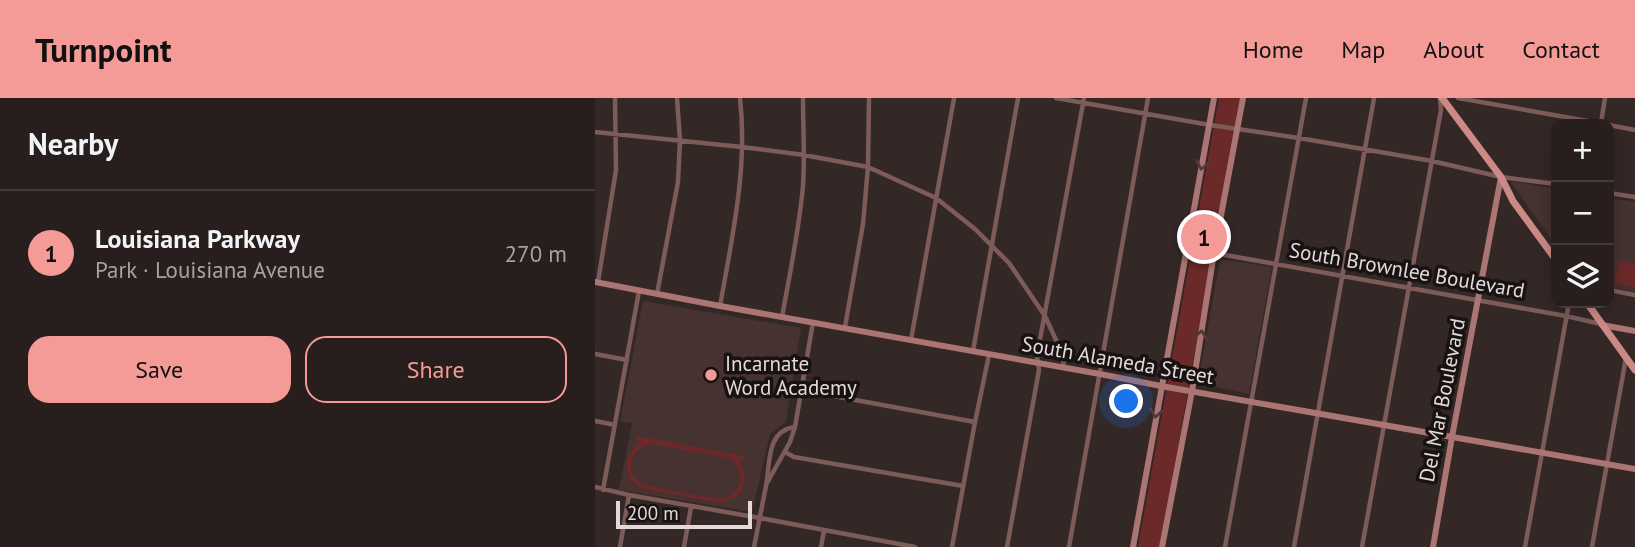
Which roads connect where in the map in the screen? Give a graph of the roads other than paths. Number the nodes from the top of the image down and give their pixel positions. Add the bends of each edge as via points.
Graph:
1 (615, 98) edge
2 (677, 98) edge
3 (740, 98) edge
4 (803, 98) edge
5 (869, 98) edge
6 (954, 98) edge
7 (1018, 98) edge
8 (1056, 98) edge
9 (1148, 98) edge
10 (1214, 98) edge
11 (1243, 98) edge
12 (1306, 98) edge
13 (1374, 98) edge
14 (1441, 98) edge
15 (1458, 98) edge
16 (1605, 98) edge
17 (1083, 100) edge
18 (1145, 114) junction
19 (1576, 119) edge
20 (1604, 119) edge
21 (1210, 125) junction
22 (1614, 126) edge
23 (1237, 128) junction
24 (1635, 130) edge
25 (595, 132) edge
26 (616, 134) junction
27 (1299, 138) junction
28 (680, 140) junction
29 (742, 147) junction
30 (1365, 149) junction
31 (804, 155) junction
32 (1431, 161) junction
33 (868, 167) junction
34 (1501, 177) junction
35 (1551, 183) edge
36 (1614, 193) edge
37 (1635, 197) edge
38 (936, 198) junction
39 (992, 244) junction
40 (1215, 253) junction
41 (1551, 253) edge
42 (1276, 265) junction
43 (1342, 276) junction
44 (597, 282) edge
45 (1409, 289) junction
46 (639, 291) junction
47 (1614, 291) edge
48 (657, 294) junction
49 (1635, 295) edge
50 (1478, 300) junction
51 (720, 306) junction
52 (1568, 308) edge
53 (1590, 308) edge
54 (1045, 316) junction
55 (1566, 316) junction
56 (782, 317) junction
57 (813, 322) junction
58 (1602, 325) junction
59 (845, 327) junction
60 (1635, 331) edge
61 (911, 340) junction
62 (973, 352) junction
63 (595, 354) edge
64 (989, 355) junction
65 (1626, 358) junction
66 (627, 360) junction
67 (1038, 363) junction
68 (1064, 367) junction
69 (1635, 370) edge
70 (1100, 374) junction
71 (1161, 386) junction
72 (801, 390) junction
73 (1192, 391) junction
74 (1252, 401) junction
75 (1318, 413) junction
76 (595, 421) edge
77 (975, 422) junction
78 (615, 425) junction
79 (1384, 425) junction
80 (795, 427) junction
81 (1452, 437) junction
82 (785, 452) junction
83 (1542, 453) junction
84 (1607, 464) junction
85 (1635, 469) edge
86 (767, 483) junction
87 (963, 486) junction
88 (595, 487) edge
89 (603, 490) junction
90 (629, 495) junction
91 (691, 506) junction
92 (760, 517) junction
93 (824, 530) junction
94 (888, 545) edge
95 (620, 547) edge
96 (684, 547) edge
97 (754, 547) edge
98 (821, 547) edge
99 (915, 547) edge
100 (952, 547) edge
101 (1007, 547) edge
102 (1069, 547) edge
103 (1133, 547) edge
104 (1162, 547) edge
105 (1225, 547) edge
106 (1294, 547) edge
107 (1362, 547) edge
108 (1433, 547) edge
109 (1525, 547) edge
110 (1592, 547) edge

1 - 26 street
2 - 28 street
3 - 29 street
4 - 31 street
5 - 33 street
6 - 38 street
7 - 39 street
8 - 17 street
9 - 18 street
10 - 21 main road
11 - 23 main road
12 - 27 street
13 - 30 street
14 - 32 street
14 - 34 main road
15 - 19 street
16 - 20 street
17 - 18 street
17 - 54 street
18 - 21 street
18 - 70 street
21 - 23 street
21 -> 71 main road
22 - 24 street
23 - 27 street
23 - 40 main road
25 - 26 street
26 - 28 street
26 - 44 street via 616,170
27 - 30 street
27 - 42 street
28 - 29 street
28 - 48 street via 678,182
29 - 31 street
29 - 51 street
30 - 32 street
30 - 43 street
31 - 33 street
31 - 56 street
32 - 34 street
32 - 45 street
33 - 38 street
33 - 59 street
34 - 35 street
34 - 41 main road
34 - 50 main road, Del Mar Boulevard
36 - 37 street
38 - 39 street
38 - 61 street
39 - 54 street
39 - 62 street
40 - 42 street, South Brownlee Boulevard
73 -> 40 main road
42 - 43 street, South Brownlee Boulevard
42 - 74 street
43 - 45 street, South Brownlee Boulevard
43 - 75 street
44 - 46 main road, South Alameda Street
45 - 50 street, South Brownlee Boulevard
45 - 79 street
46 - 48 main road, South Alameda Street
46 - 66 street
47 - 49 street
48 - 51 main road, South Alameda Street
50 - 55 street, South Brownlee Boulevard
50 - 81 main road, Del Mar Boulevard
51 - 56 main road, South Alameda Street
52 - 55 street
53 - 58 main road
54 - 67 street
54 - 68 street
55 - 58 street, South Brownlee Boulevard
55 - 83 street
56 - 57 main road, South Alameda Street
57 - 59 main road, South Alameda Street
57 - 72 street
58 - 60 main road, South Brownlee Boulevard
58 - 65 main road
59 - 61 main road, South Alameda Street
61 - 62 main road, South Alameda Street
62 - 64 main road, South Alameda Street
63 - 66 street
64 - 67 main road, South Alameda Street
64 - 77 street
65 - 69 main road
65 - 84 street
66 - 78 street
67 - 68 main road, South Alameda Street
67 - 101 street
68 - 70 main road, South Alameda Street
70 - 71 main road, South Alameda Street
70 - 102 street
71 - 73 main road, South Alameda Street
71 -> 103 main road
72 - 77 street
72 - 80 street
73 - 74 main road, South Alameda Street
73 - 104 main road
74 - 75 main road, South Alameda Street
74 - 105 street
75 - 79 main road, South Alameda Street
75 - 106 street
76 - 78 street
77 - 87 street
78 - 89 street
79 - 81 main road, South Alameda Street
79 - 107 street
80 - 82 street
80 - 86 street via 773,442
81 - 83 main road, South Alameda Street
81 - 108 main road, Del Mar Boulevard
82 - 86 street
82 - 87 street
83 - 84 main road, South Alameda Street
83 - 109 street
84 - 85 main road, South Alameda Street
84 - 110 street
86 - 92 street
87 - 100 street
88 - 89 street
89 - 90 street
90 - 91 street
90 - 95 street
91 - 92 street
91 - 96 street
92 - 93 street
92 - 97 street
93 - 94 street
93 - 98 street
94 - 99 street

